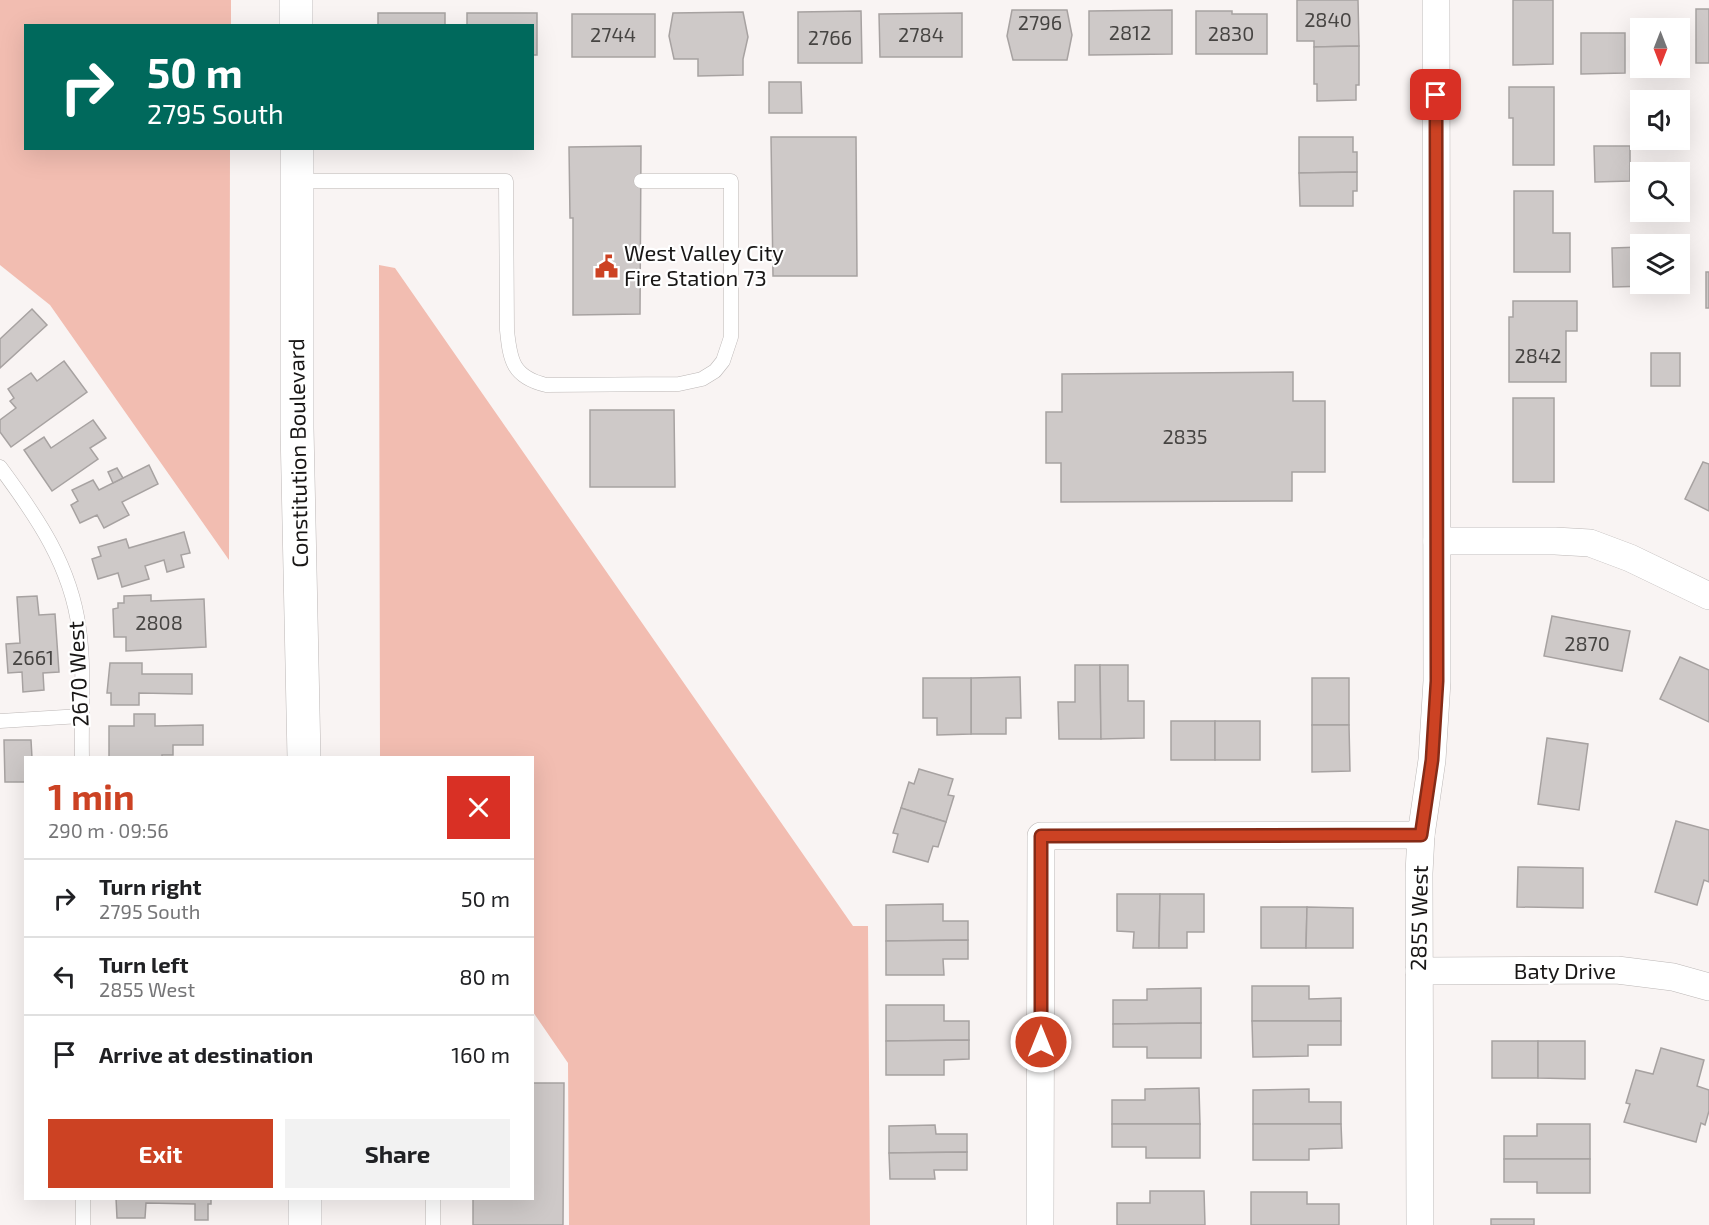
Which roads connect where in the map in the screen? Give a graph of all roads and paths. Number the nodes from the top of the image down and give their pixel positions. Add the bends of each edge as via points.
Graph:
1 (296, 0) edge
2 (1436, 0) edge
3 (296, 24) edge
4 (297, 150) edge
5 (297, 181) junction
6 (642, 181) dead end
7 (0, 467) edge
8 (1437, 541) junction
9 (1709, 596) edge
10 (81, 716) junction
11 (0, 721) edge
12 (81, 756) edge
13 (304, 756) edge
14 (1421, 835) junction
15 (1419, 971) junction
16 (1709, 987) edge
17 (83, 1200) edge
18 (305, 1200) edge
19 (433, 1200) edge
20 (83, 1225) edge
21 (305, 1225) edge
22 (433, 1225) edge
23 (1040, 1225) edge
24 (1420, 1225) edge

1 - 3 street
2 - 8 street, 2855 West
4 - 5 street, Constitution Boulevard
5 - 6 lane via 506,181 507,330 516,370 546,385 691,383 715,371 723,362 731,337 731,181
5 - 13 street, Constitution Boulevard
7 - 10 lane, 2670 West via 47,534 67,580 79,629
8 - 9 street via 1590,543
8 - 14 street, 2855 West via 1435,720
10 - 11 lane
10 - 12 lane, 2670 West
14 - 15 street, 2855 West
14 - 23 street via 1041,836
15 - 16 street, Baty Drive via 1617,970 1673,977
15 - 24 street, 2855 West
17 - 20 lane
18 - 21 street
19 - 22 lane

